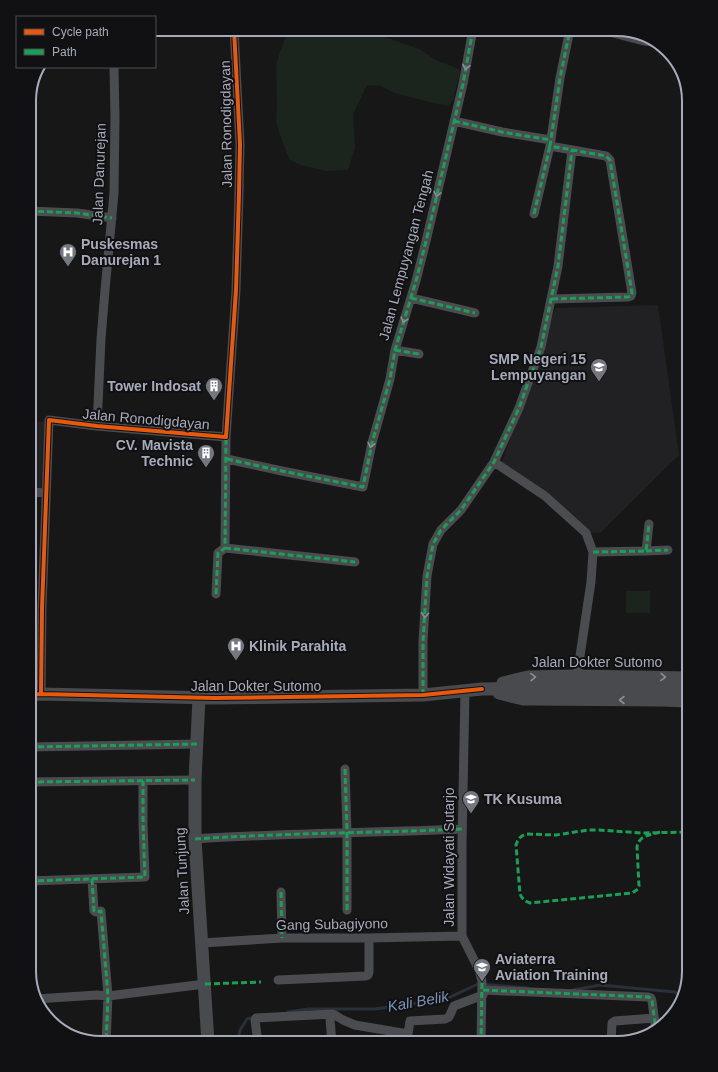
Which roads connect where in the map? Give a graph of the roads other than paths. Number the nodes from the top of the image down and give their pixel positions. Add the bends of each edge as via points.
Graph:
1 (234, 36) edge
2 (472, 36) edge
3 (569, 36) edge
4 (114, 68) edge
5 (454, 121) junction
6 (551, 143) junction
7 (572, 150) junction
8 (36, 211) edge
9 (534, 214) dead end
10 (112, 218) junction
11 (411, 298) junction
12 (552, 299) junction
13 (475, 313) dead end
14 (395, 350) junction
15 (419, 354) dead end
16 (97, 426) junction
17 (226, 437) junction
18 (227, 459) junction
19 (494, 462) junction
20 (36, 492) edge
21 (46, 493) junction
22 (649, 524) dead end
23 (225, 548) junction
24 (668, 550) dead end
25 (646, 551) junction
26 (593, 552) junction
27 (355, 562) dead end
28 (216, 594) dead end
29 (577, 676) junction
30 (682, 678) edge
31 (36, 683) edge
32 (482, 689) junction
33 (682, 690) edge
34 (465, 691) junction
35 (36, 695) edge
36 (423, 695) junction
37 (199, 698) junction
38 (682, 701) edge
39 (198, 744) junction
40 (36, 747) edge
41 (344, 769) dead end
42 (195, 780) junction
43 (143, 781) junction
44 (36, 782) edge
45 (462, 829) junction
46 (348, 832) junction
47 (195, 839) junction
48 (92, 879) junction
49 (36, 882) edge
50 (281, 892) dead end
51 (347, 910) dead end
52 (462, 936) junction
53 (282, 938) junction
54 (368, 938) junction
55 (202, 943) junction
56 (278, 980) dead end
57 (205, 984) junction
58 (483, 988) junction
59 (108, 996) junction
60 (42, 999) edge
61 (654, 1018) junction
62 (330, 1019) dead end
63 (655, 1024) edge
64 (106, 1036) edge
65 (208, 1036) edge
66 (257, 1036) edge
67 (331, 1036) edge
68 (400, 1036) edge
69 (408, 1036) edge
70 (481, 1036) edge
71 (611, 1036) edge

1 - 17 street, Jalan Ronodigdayan via 240,144 239,194 236,290
2 -> 5 street, Jalan Lempuyangan Tengah
3 - 6 street
4 - 10 street, Jalan Danurejan
5 - 6 street
5 -> 11 street, Jalan Lempuyangan Tengah
6 - 7 street
6 - 9 street
7 - 12 street
7 - 12 street via 606,156 610,160 632,293 628,297
8 - 10 street
10 - 16 street, Jalan Danurejan via 101,339
11 - 13 street
11 -> 14 street, Jalan Lempuyangan Tengah
12 - 19 street via 541,347 521,402
14 - 15 street
14 -> 18 street, Jalan Lempuyangan Tengah via 363,487
16 - 17 street, Jalan Ronodigdayan
16 - 21 street, Jalan Ronodigdayan via 49,420
17 - 18 street
18 - 23 street
19 - 26 street via 545,496 586,533
19 -> 36 street via 461,510 433,544 427,576
20 - 21 street
21 - 31 street, Jalan Ronodigdayan via 42,608
22 - 25 street
23 - 27 street
23 - 28 street via 218,553
24 - 25 street
25 - 26 street
26 - 29 street
29 -> 30 main road, Jalan Dokter Sutomo
32 -> 29 main road, Jalan Dokter Sutomo via 528,677
32 - 33 main road, Jalan Dokter Sutomo via 592,687
32 - 34 main road, Jalan Dokter Sutomo
38 -> 32 main road, Jalan Dokter Sutomo via 533,699
34 - 36 main road, Jalan Dokter Sutomo
34 - 45 street, Jalan Widayati Sutarjo
35 - 37 main road, Jalan Dokter Sutomo
36 - 37 main road, Jalan Dokter Sutomo
37 - 39 main road, Jalan Tunjung
39 - 40 street
39 - 42 main road, Jalan Tunjung
41 - 46 street
42 - 43 street
42 - 47 main road, Jalan Tunjung
43 - 44 street
43 - 48 street via 145,877
45 - 46 street
45 - 52 street, Jalan Widayati Sutarjo
46 - 47 street
46 - 51 street
47 - 55 main road, Jalan Tunjung
48 - 49 street
48 - 59 street via 94,911 101,911
50 - 53 street
52 - 54 street, Gang Subagiyono
52 - 58 street, Jalan Widayati Sutarjo via 479,970
53 - 54 street, Gang Subagiyono
53 - 55 street, Gang Subagiyono
54 - 56 street via 369,972 366,976
55 - 57 main road, Jalan Tunjung
57 - 59 street
57 - 65 main road, Jalan Tunjung
58 - 61 street via 648,997 652,1001
58 - 69 street via 454,1006 447,1019 410,1021
58 - 70 street, Jalan Widayati Sutarjo
59 - 60 street
59 - 64 street
61 - 63 street
61 - 71 street via 615,1021 612,1023
62 - 67 street
66 - 68 street via 256,1018 332,1014 355,1025

